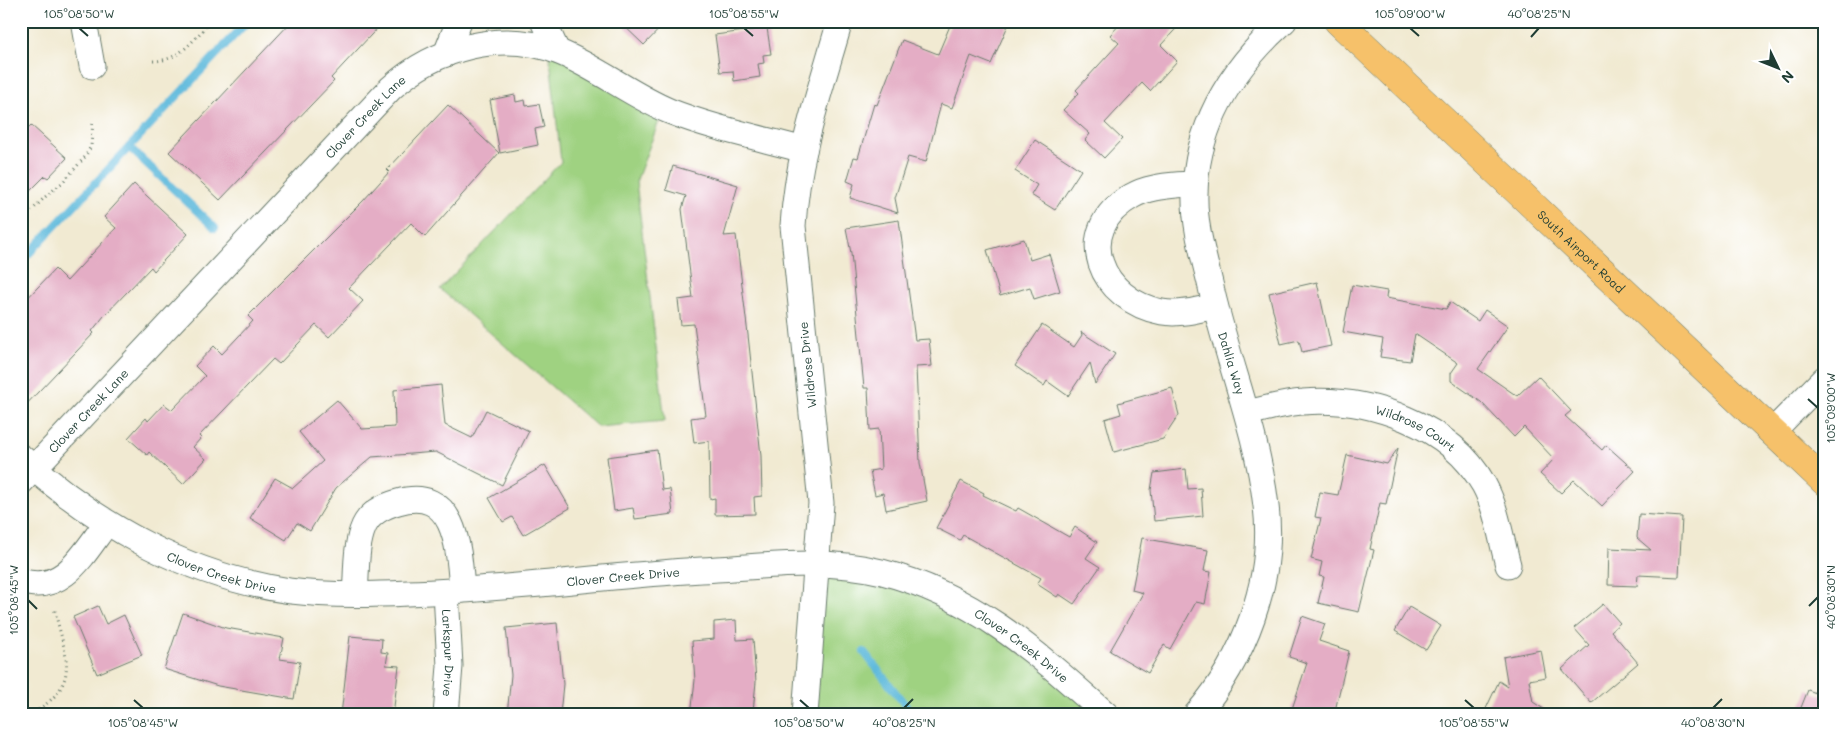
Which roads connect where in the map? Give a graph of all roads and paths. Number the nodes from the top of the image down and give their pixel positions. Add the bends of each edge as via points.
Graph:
1 (84, 21) edge
2 (211, 21) edge
3 (459, 21) edge
4 (543, 21) edge
5 (840, 21) edge
6 (1284, 21) edge
7 (1338, 21) edge
8 (557, 52) junction
9 (446, 54) junction
10 (153, 61) dead end
11 (21, 66) edge
12 (28, 66) dead end
13 (92, 66) dead end
14 (93, 122) dead end
15 (804, 150) junction
16 (1195, 184) junction
17 (21, 222) edge
18 (1215, 306) junction
19 (1824, 379) edge
20 (1247, 413) junction
21 (1772, 432) junction
22 (25, 469) edge
23 (1824, 481) edge
24 (106, 524) junction
25 (816, 564) junction
26 (1508, 565) dead end
27 (21, 581) edge
28 (454, 591) junction
29 (355, 594) junction
30 (52, 599) dead end
31 (30, 715) edge
32 (446, 715) edge
33 (805, 715) edge
34 (1108, 715) edge
35 (1196, 715) edge

1 - 13 street
2 - 10 path via 179,54
3 - 9 street
4 - 8 street
5 - 15 street, Wildrose Drive
6 - 16 street, Dahlia Way via 1250,54 1217,103 1204,134
7 - 21 main road, South Airport Road
8 - 9 street, Clover Creek Lane via 528,44 506,43 478,45
8 - 15 street, Clover Creek Lane via 669,111
9 - 22 street, Clover Creek Lane via 418,67 391,88
11 - 12 path
14 - 17 path via 91,146 83,160
15 - 25 street, Wildrose Drive via 794,200 793,226 821,488
16 - 18 street, Dahlia Way via 1198,228
16 - 18 street via 1145,191 1121,203 1101,232 1099,260 1113,285 1144,307 1170,313
18 - 20 street, Dahlia Way
19 - 21 street
20 - 26 street, Wildrose Court via 1303,402 1341,403 1392,415 1424,427 1452,447 1478,476 1491,501
20 - 35 street, Dahlia Way via 1266,506 1264,564 1255,610 1240,652
21 - 23 main road, South Airport Road
22 - 24 street, Clover Creek Drive
24 - 27 street via 60,578 49,584
24 - 29 street, Clover Creek Drive via 156,550 231,578 291,591
25 - 28 street, Clover Creek Drive via 639,574
25 - 33 street, Wildrose Drive
25 - 34 street, Clover Creek Drive via 879,571 959,601 1021,641
28 - 29 street, Clover Creek Drive
28 - 29 street via 458,545 448,520 432,504 403,500 377,511 364,526
28 - 32 street, Larkspur Drive
30 - 31 path via 66,680 50,702

